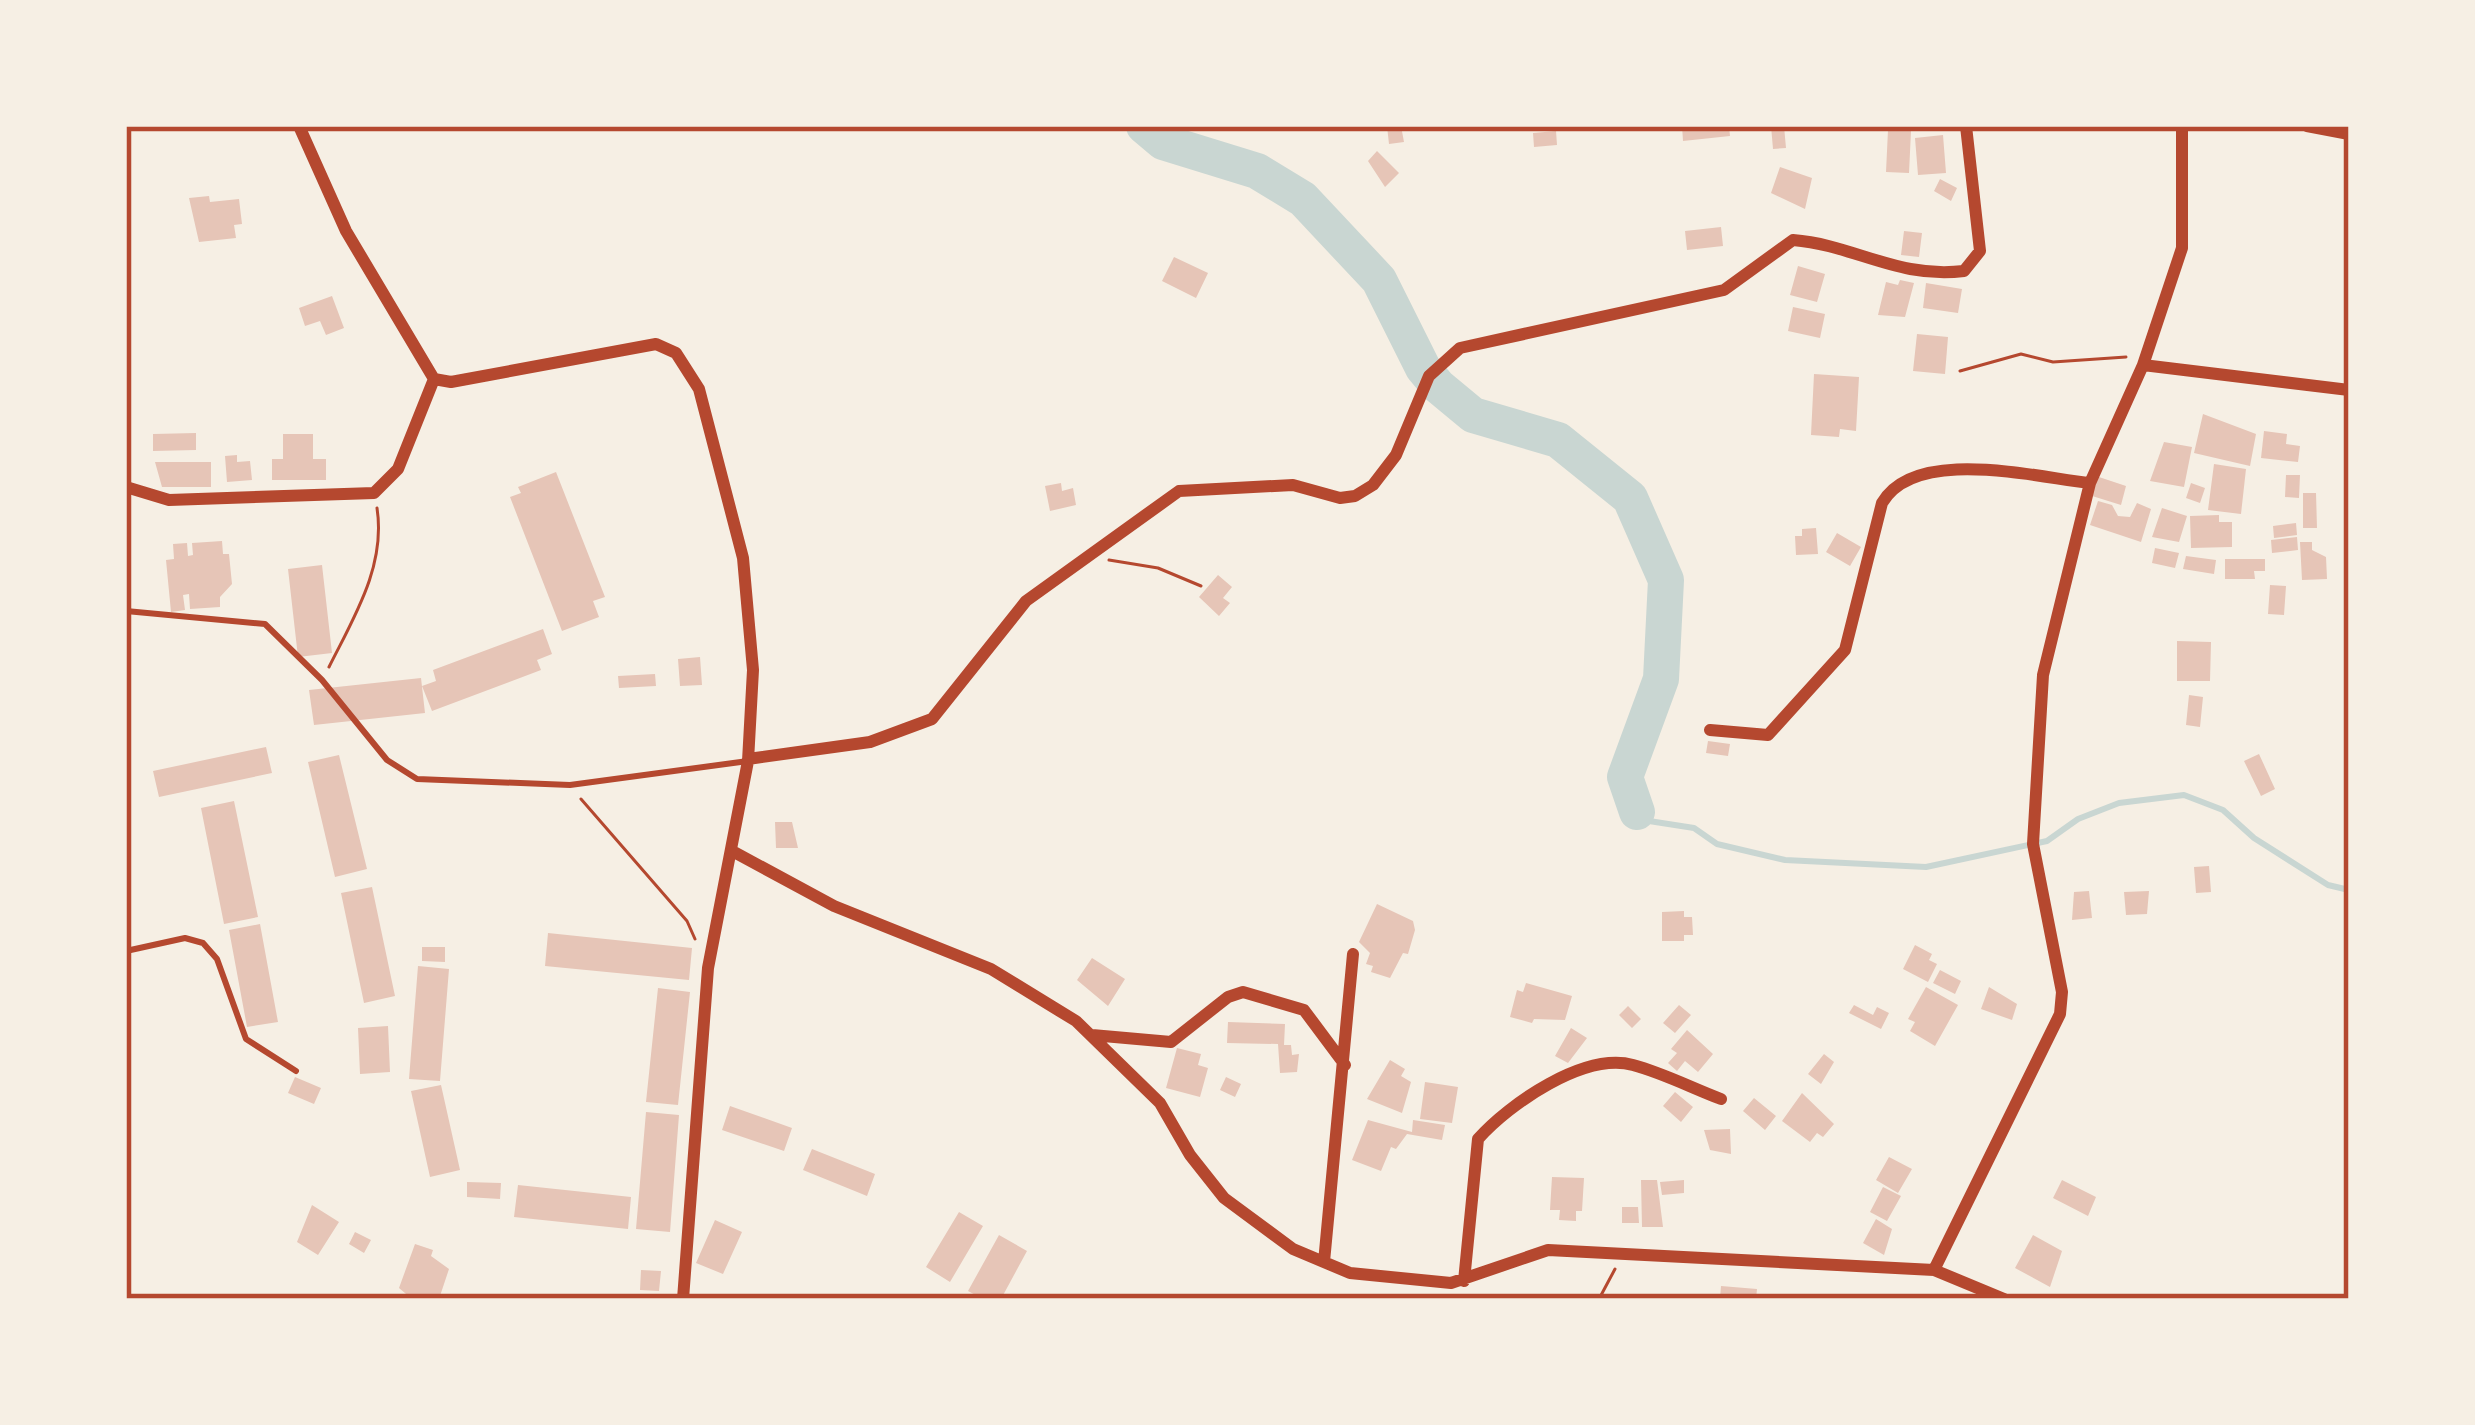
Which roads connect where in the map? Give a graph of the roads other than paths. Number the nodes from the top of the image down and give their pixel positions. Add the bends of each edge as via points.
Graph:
1 (298, 126) edge
2 (1966, 126) edge
3 (2182, 126) edge
4 (2307, 126) edge
5 (2349, 134) edge
6 (2144, 360) junction
7 (434, 379) junction
8 (2349, 390) edge
9 (2090, 483) junction
10 (126, 487) edge
11 (126, 611) edge
12 (1710, 730) dead end
13 (748, 760) junction
14 (734, 852) junction
15 (126, 951) edge
16 (1353, 954) dead end
17 (1090, 1035) junction
18 (1345, 1066) junction
19 (296, 1071) dead end
20 (1720, 1099) dead end
21 (1324, 1262) junction
22 (1934, 1270) junction
23 (1464, 1281) junction
24 (682, 1299) edge
25 (2004, 1299) edge

1 - 7 street via 346,231
2 - 13 street via 1980,251 1964,272 1894,269 1793,240 1724,290 1460,348 1429,376 1396,455 1354,496 1293,485 1179,490 1097,554 1047,581 932,719 870,742
3 - 6 street via 2182,248
4 - 5 street
6 - 8 street
6 - 9 street
7 - 10 street via 398,469 374,493 170,500
7 - 13 street via 656,344 676,353 699,388 743,558 753,670
9 - 12 street via 1930,470 1896,484 1882,503 1858,616 1836,662 1768,735
9 - 22 street via 2042,675 2035,750 2033,844 2060,1014
11 - 13 lane via 265,624 387,760 417,779 570,785
13 - 14 street
14 - 17 street via 834,906 992,969
14 - 24 street via 708,968
15 - 19 lane via 185,938 203,943 217,959 246,1039
16 - 18 street
17 - 18 street via 1171,1042 1244,992 1304,1010
17 - 21 street via 1160,1102 1224,1198
18 - 21 street
20 - 23 street via 1629,1064 1542,1086 1478,1138
21 - 23 street via 1350,1273
22 - 23 street via 1549,1250
22 - 25 street

